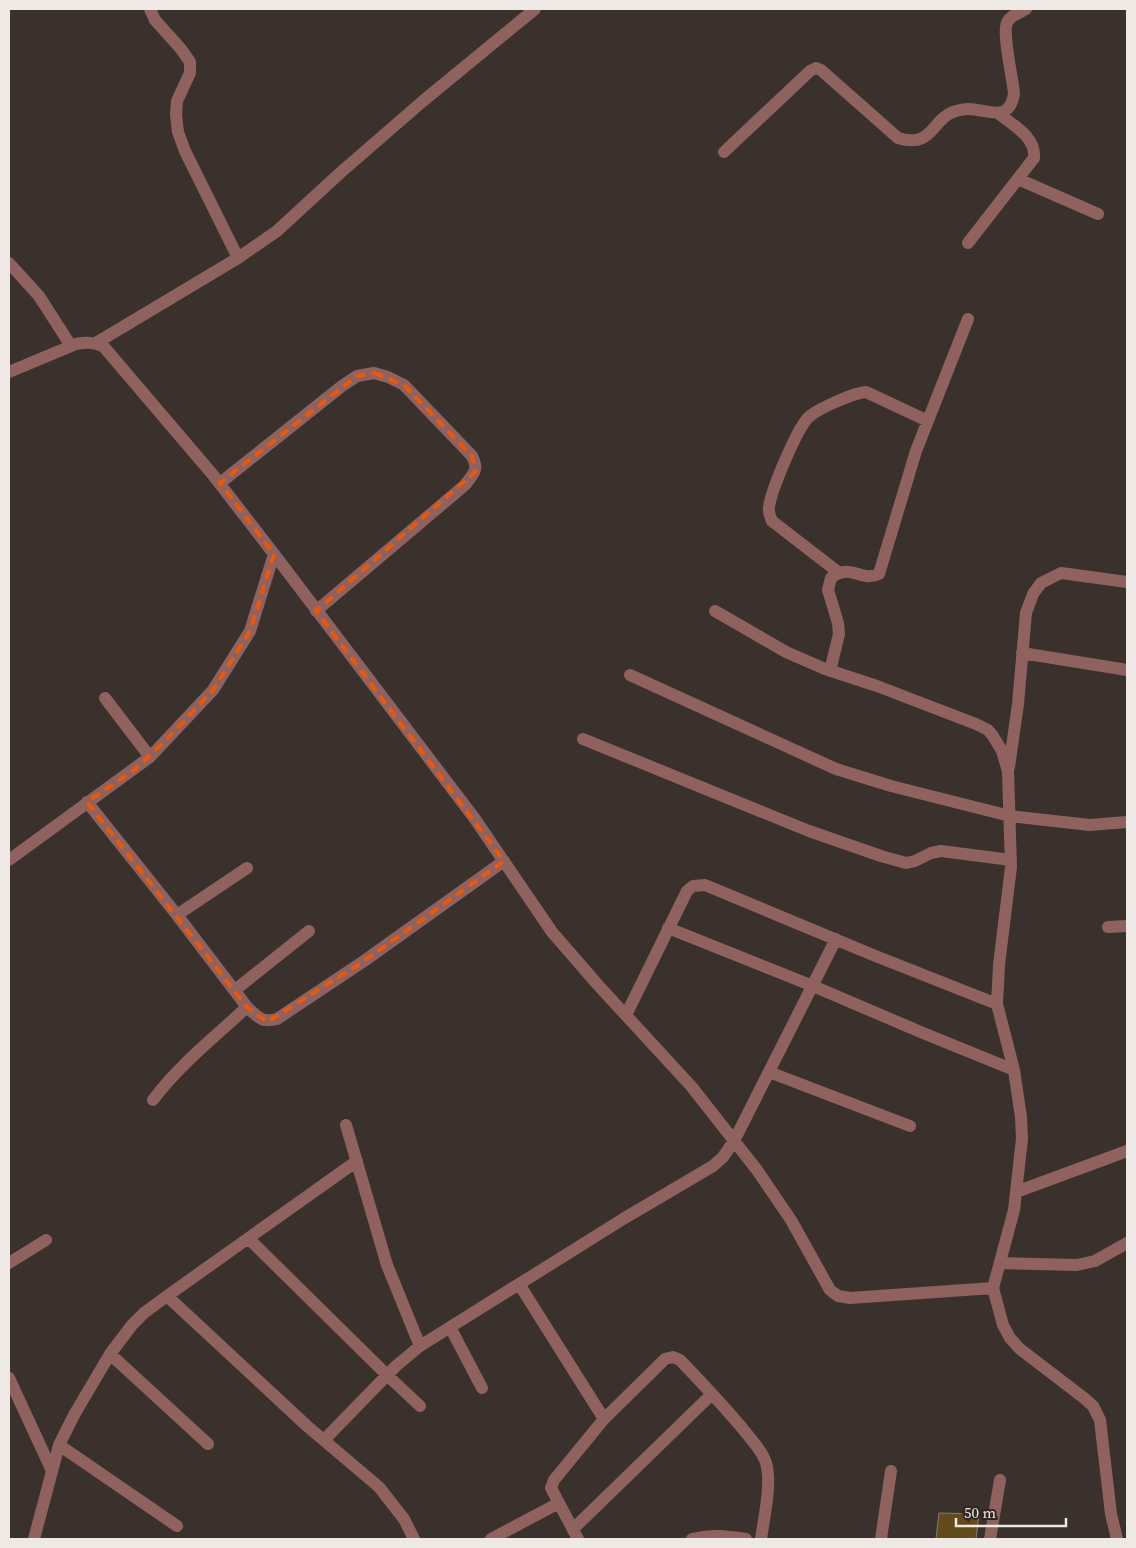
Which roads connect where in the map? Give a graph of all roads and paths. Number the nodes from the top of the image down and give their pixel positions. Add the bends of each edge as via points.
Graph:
1 (150, 9) edge
2 (536, 9) edge
3 (1026, 9) edge
4 (998, 114) junction
5 (724, 152) dead end
6 (1018, 180) junction
7 (1098, 214) dead end
8 (968, 243) dead end
9 (238, 258) junction
10 (9, 263) edge
11 (968, 319) dead end
12 (96, 343) junction
13 (71, 346) junction
14 (9, 372) edge
15 (928, 421) junction
16 (220, 483) junction
17 (274, 554) junction
18 (838, 572) junction
19 (1127, 582) edge
20 (316, 611) junction
21 (715, 611) dead end
22 (1022, 653) junction
23 (830, 670) junction
24 (1127, 670) edge
25 (630, 675) dead end
26 (105, 698) dead end
27 (583, 738) dead end
28 (150, 758) junction
29 (1008, 772) junction
30 (87, 802) junction
31 (1010, 816) junction
32 (1127, 822) edge
33 (11, 855) edge
34 (1011, 860) junction
35 (504, 861) junction
36 (247, 868) dead end
37 (177, 915) junction
38 (1127, 926) edge
39 (1108, 927) dead end
40 (668, 928) junction
41 (309, 931) dead end
42 (836, 940) junction
43 (813, 986) junction
44 (234, 990) junction
45 (997, 1004) junction
46 (247, 1006) junction
47 (626, 1015) junction
48 (1014, 1070) junction
49 (769, 1072) junction
50 (153, 1100) dead end
51 (346, 1125) dead end
52 (910, 1126) dead end
53 (734, 1141) junction
54 (1127, 1151) edge
55 (357, 1161) junction
56 (1016, 1192) junction
57 (249, 1239) junction
58 (46, 1240) dead end
59 (1127, 1243) edge
60 (9, 1263) edge
61 (1000, 1263) junction
62 (520, 1284) junction
63 (993, 1288) junction
64 (167, 1296) junction
65 (450, 1327) junction
66 (420, 1346) junction
67 (110, 1354) junction
68 (387, 1375) junction
69 (9, 1378) edge
70 (482, 1388) dead end
71 (712, 1394) junction
72 (420, 1406) dead end
73 (604, 1419) junction
74 (324, 1440) junction
75 (208, 1444) dead end
76 (59, 1445) junction
77 (52, 1471) junction
78 (891, 1471) dead end
79 (1000, 1480) dead end
80 (559, 1503) junction
81 (177, 1526) dead end
82 (576, 1534) edge
83 (34, 1539) edge
84 (414, 1539) edge
85 (491, 1539) edge
86 (692, 1539) edge
87 (746, 1539) edge
88 (761, 1539) edge
89 (881, 1539) edge
90 (990, 1539) edge
91 (1118, 1539) edge

1 - 9 street via 155,20 190,62 190,73 177,101 178,132
2 - 9 street via 415,108 277,231
3 - 4 street via 1007,23 1006,39 1014,94 1006,110
4 - 5 street via 967,109 950,113 926,136 909,142 898,138 816,68
4 - 6 street via 1031,140 1035,149 1034,158
6 - 7 street
6 - 8 street
9 - 12 street
10 - 13 street via 39,296
11 - 15 street
12 - 13 street
12 - 16 street via 104,346
13 - 14 street
15 - 18 street via 879,574 872,577
15 - 18 street via 866,392 857,393 818,412 802,426 780,472 769,513 772,521
16 - 17 street
16 - 20 street via 342,386 357,376 374,373 404,385 472,456 475,472 466,484
17 - 20 street
17 - 28 street via 250,631 242,645 213,690
18 - 23 street via 830,578 828,590 839,634
19 - 22 street via 1061,573 1041,583 1026,613
20 - 35 street
21 - 23 street via 786,652
22 - 24 street
22 - 29 street
23 - 29 street via 988,730 1002,751
25 - 31 street via 836,769
26 - 28 street
27 - 34 street via 809,831 881,856 906,863 941,850
28 - 30 street
29 - 31 street
30 - 33 street
30 - 37 street
31 - 32 street via 1090,824
31 - 34 street
34 - 45 street
35 - 46 street via 277,1019 267,1022
35 - 47 street via 552,932
36 - 37 street
37 - 44 street
38 - 39 street
40 - 42 street via 686,891 693,886 705,885
40 - 43 street
40 - 47 street
41 - 44 street
42 - 43 street
42 - 45 street
43 - 48 street
43 - 49 street
44 - 46 street
45 - 48 street
46 - 50 street via 181,1068
47 - 53 street via 691,1086
48 - 56 street via 1022,1140
49 - 52 street
49 - 53 street
51 - 55 street
53 - 62 street via 713,1166
53 - 63 street via 791,1220 825,1283 838,1296 850,1298
54 - 56 street
55 - 57 street
55 - 66 street via 387,1265
56 - 61 street
57 - 64 street
57 - 68 street
58 - 60 street
59 - 61 street via 1095,1262 1077,1265
61 - 63 street
62 - 65 street
62 - 73 street
63 - 91 street via 1010,1338 1093,1406 1100,1420 1111,1514
64 - 67 street via 138,1319
64 - 74 street
65 - 66 street
65 - 70 street
66 - 68 street
67 - 75 street
67 - 76 street
68 - 72 street
68 - 74 street
69 - 77 street
71 - 73 street via 680,1360 673,1357 665,1359
71 - 82 street
71 - 88 street via 766,1461 767,1490
73 - 80 street via 554,1480 551,1488
74 - 84 street via 379,1487 404,1519
76 - 77 street
76 - 81 street
77 - 83 street
78 - 89 street
79 - 90 street
80 - 82 street
80 - 85 street
86 - 87 street via 724,1535

